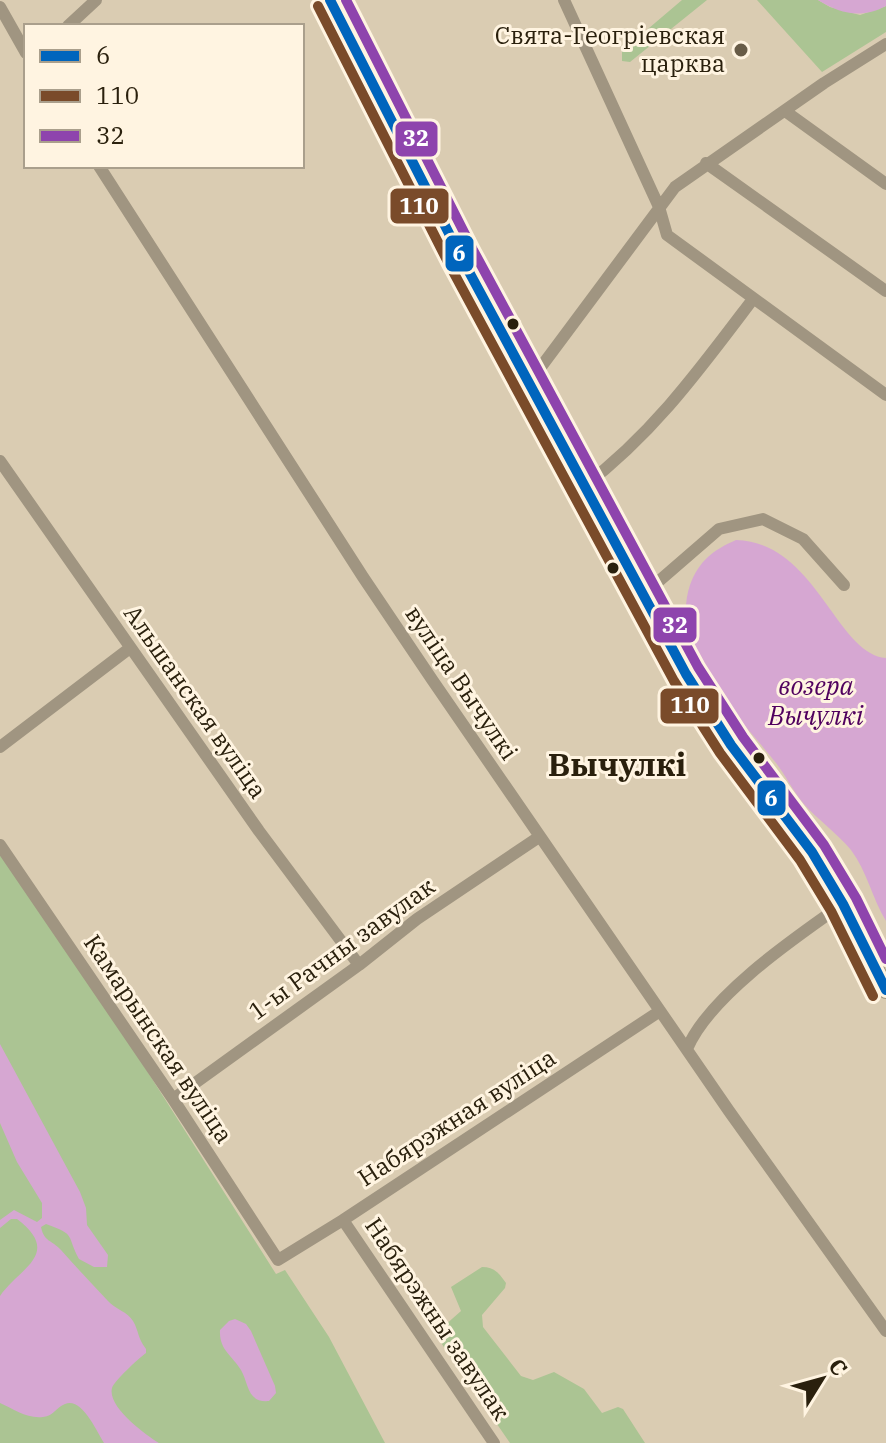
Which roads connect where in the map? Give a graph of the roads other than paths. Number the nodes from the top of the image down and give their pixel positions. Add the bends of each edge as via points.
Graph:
1 (96, 0) edge
2 (330, 0) edge
3 (564, 0) edge
4 (0, 7) edge
5 (70, 24) edge
6 (886, 44) edge
7 (24, 49) edge
8 (785, 111) junction
9 (706, 163) junction
10 (100, 168) edge
11 (886, 184) edge
12 (659, 207) junction
13 (886, 291) edge
14 (753, 299) junction
15 (526, 381) junction
16 (886, 395) edge
17 (0, 461) edge
18 (583, 487) junction
19 (844, 585) dead end
20 (644, 594) junction
21 (130, 648) junction
22 (0, 747) edge
23 (539, 837) junction
24 (0, 845) edge
25 (843, 904) junction
26 (359, 965) junction
27 (886, 990) edge
28 (660, 1011) junction
29 (687, 1049) junction
30 (173, 1099) junction
31 (343, 1220) junction
32 (278, 1260) joint
33 (886, 1331) edge
34 (494, 1443) edge

1 - 5 street
2 - 15 street
3 - 12 street
4 - 7 street
6 - 8 street
8 - 9 street
8 - 11 street
9 - 12 street
9 - 13 street
10 - 23 street, вуліца Вычулкі via 363,577
12 - 14 street via 667,235
12 - 15 street
14 - 16 street
14 - 18 street via 678,397
15 - 18 street
17 - 21 street, Альшанская вуліца
18 - 20 street
19 - 20 street via 803,539 763,519 719,529
20 - 25 street via 731,745 812,852
21 - 22 street
21 - 26 street, Альшанская вуліца
23 - 26 street, 1-ы Рачны завулак
23 - 28 street, вуліца Вычулкі
24 - 30 street, Камарынская вуліца
25 - 27 street
25 - 29 street via 790,941 720,1002
26 - 30 street, 1-ы Рачны завулак
28 - 29 street, вуліца Вычулкі
28 - 31 street, Набярэжная вуліца
29 - 33 street, вуліца Вычулкі
30 - 32 street, Камарынская вуліца
31 - 32 street, Набярэжная вуліца
31 - 34 street, Набярэжны завулак

